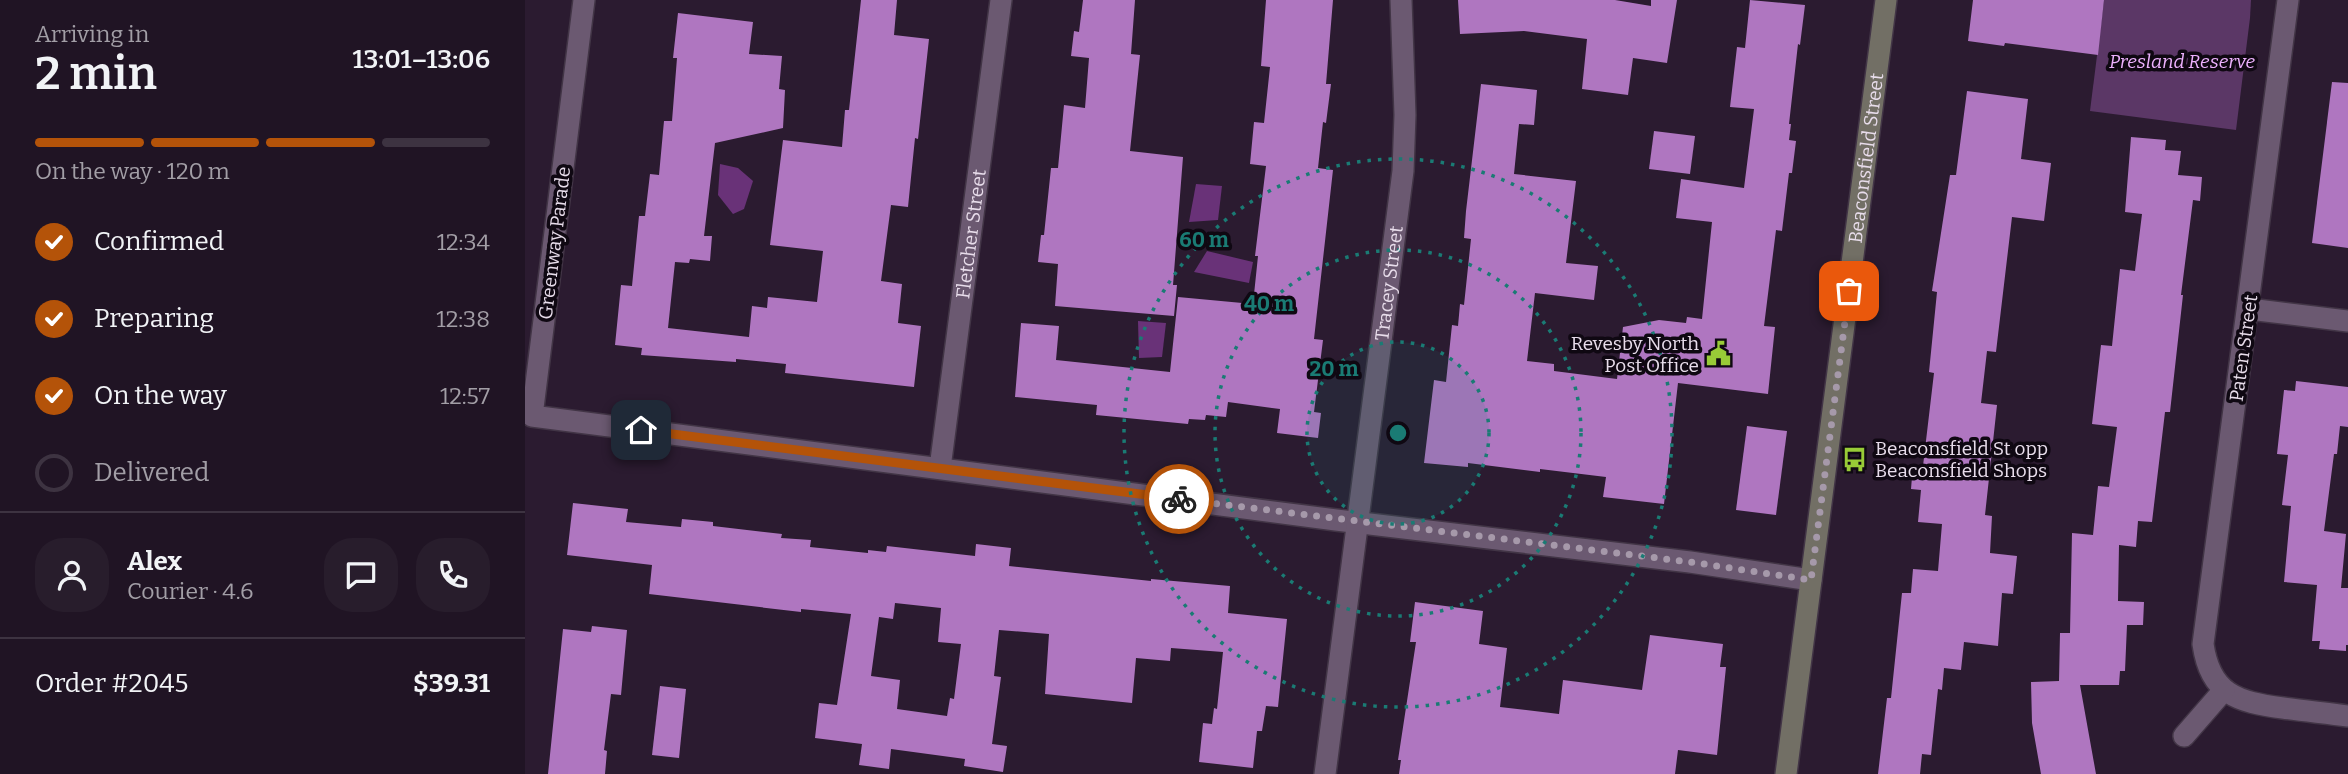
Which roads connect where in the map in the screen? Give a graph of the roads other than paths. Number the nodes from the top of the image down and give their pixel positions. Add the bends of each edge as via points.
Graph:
1 (584, 0) edge
2 (1001, 0) edge
3 (1401, 0) edge
4 (1886, 0) edge
5 (2288, 0) edge
6 (2249, 309) junction
7 (2348, 321) edge
8 (529, 425) edge
9 (940, 468) junction
10 (1357, 523) junction
11 (1811, 580) junction
12 (2224, 690) junction
13 (2348, 716) edge
14 (2183, 736) dead end
15 (1325, 774) edge
16 (1786, 774) edge

1 - 8 street, Greenway Parade
2 - 9 street, Fletcher Street
3 - 10 street, Tracey Street via 1403,172
4 - 11 main road, Beaconsfield Street
5 - 6 street, Paten Street
6 - 7 street
6 - 12 street, Paten Street via 2203,644 2213,677
8 - 9 street, Greenway Parade
9 - 10 street, Greenway Parade
10 - 11 street, Greenway Parade
10 - 15 street, Tracey Street
11 - 16 main road, Beaconsfield Street
12 - 13 street via 2256,705
12 - 14 street

